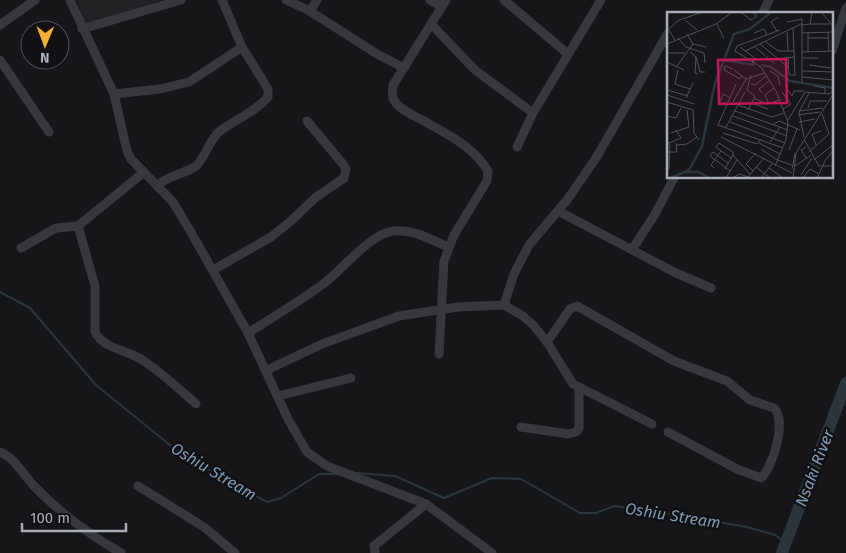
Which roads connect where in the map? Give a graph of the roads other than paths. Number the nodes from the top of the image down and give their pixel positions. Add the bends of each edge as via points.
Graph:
1 (35, 0) edge
2 (70, 0) edge
3 (181, 0) edge
4 (222, 0) edge
5 (286, 0) edge
6 (317, 0) edge
7 (430, 0) edge
8 (504, 0) edge
9 (601, 0) edge
10 (769, 0) edge
11 (444, 4) edge
12 (846, 8) edge
13 (310, 11) junction
14 (763, 12) edge
15 (0, 25) edge
16 (432, 25) junction
17 (82, 29) junction
18 (667, 35) edge
19 (834, 45) edge
20 (242, 47) junction
21 (568, 54) junction
22 (0, 60) edge
23 (404, 68) junction
24 (114, 94) junction
25 (533, 113) junction
26 (307, 122) dead end
27 (49, 132) dead end
28 (518, 147) dead end
29 (144, 172) junction
30 (673, 179) edge
31 (158, 185) junction
32 (558, 211) junction
33 (78, 226) junction
34 (448, 247) junction
35 (21, 248) dead end
36 (633, 248) junction
37 (213, 270) junction
38 (711, 288) dead end
39 (504, 305) junction
40 (442, 308) junction
41 (248, 333) junction
42 (547, 342) junction
43 (439, 354) dead end
44 (267, 370) junction
45 (351, 378) dead end
46 (579, 389) junction
47 (278, 396) junction
48 (196, 404) dead end
49 (652, 424) dead end
50 (521, 427) dead end
51 (668, 432) dead end
52 (0, 452) edge
53 (138, 486) dead end
54 (426, 504) junction
55 (121, 553) edge
56 (235, 553) edge
57 (375, 553) edge
58 (492, 553) edge

1 - 15 street
2 - 17 street
3 - 17 street
4 - 20 street
5 - 13 street
6 - 13 street
7 - 11 street
8 - 21 street
9 - 21 street
10 - 14 street
11 - 16 street
12 - 19 street
13 - 23 street
16 - 23 street
16 - 25 street via 475,70
17 - 24 street
18 - 32 street via 596,158
20 - 24 street via 189,82
20 - 31 street via 268,89 268,98 220,131 194,167 164,179
21 - 25 street
22 - 27 street
23 - 34 street via 393,85 394,101 411,115 462,144 479,158 488,171 487,182
24 - 29 street via 127,151
25 - 28 street
26 - 37 street via 346,169 344,178 270,237
29 - 31 street
29 - 33 street
30 - 36 street
31 - 37 street via 173,202
32 - 36 street
32 - 39 street via 529,246 514,274
33 - 35 street via 56,228
33 - 48 street via 95,286 95,332 98,338 116,350 139,358
34 - 40 street via 444,262
34 - 41 street via 419,234 391,231 377,238 310,294
36 - 38 street via 676,273
37 - 41 street
39 - 40 street
39 - 42 street via 523,316
40 - 43 street
40 - 44 street via 399,316 322,344
41 - 44 street
42 - 46 street via 562,369
42 - 51 street via 570,309 577,306 674,361 727,381 750,400 774,408 780,422 770,463 761,478 737,469
44 - 47 street
45 - 47 street
46 - 49 street
46 - 50 street via 579,428 576,432 568,434
47 - 54 street via 306,452 327,466
52 - 55 street via 11,458 49,501 97,539
53 - 56 street via 204,527
54 - 57 street via 374,546
54 - 58 street

